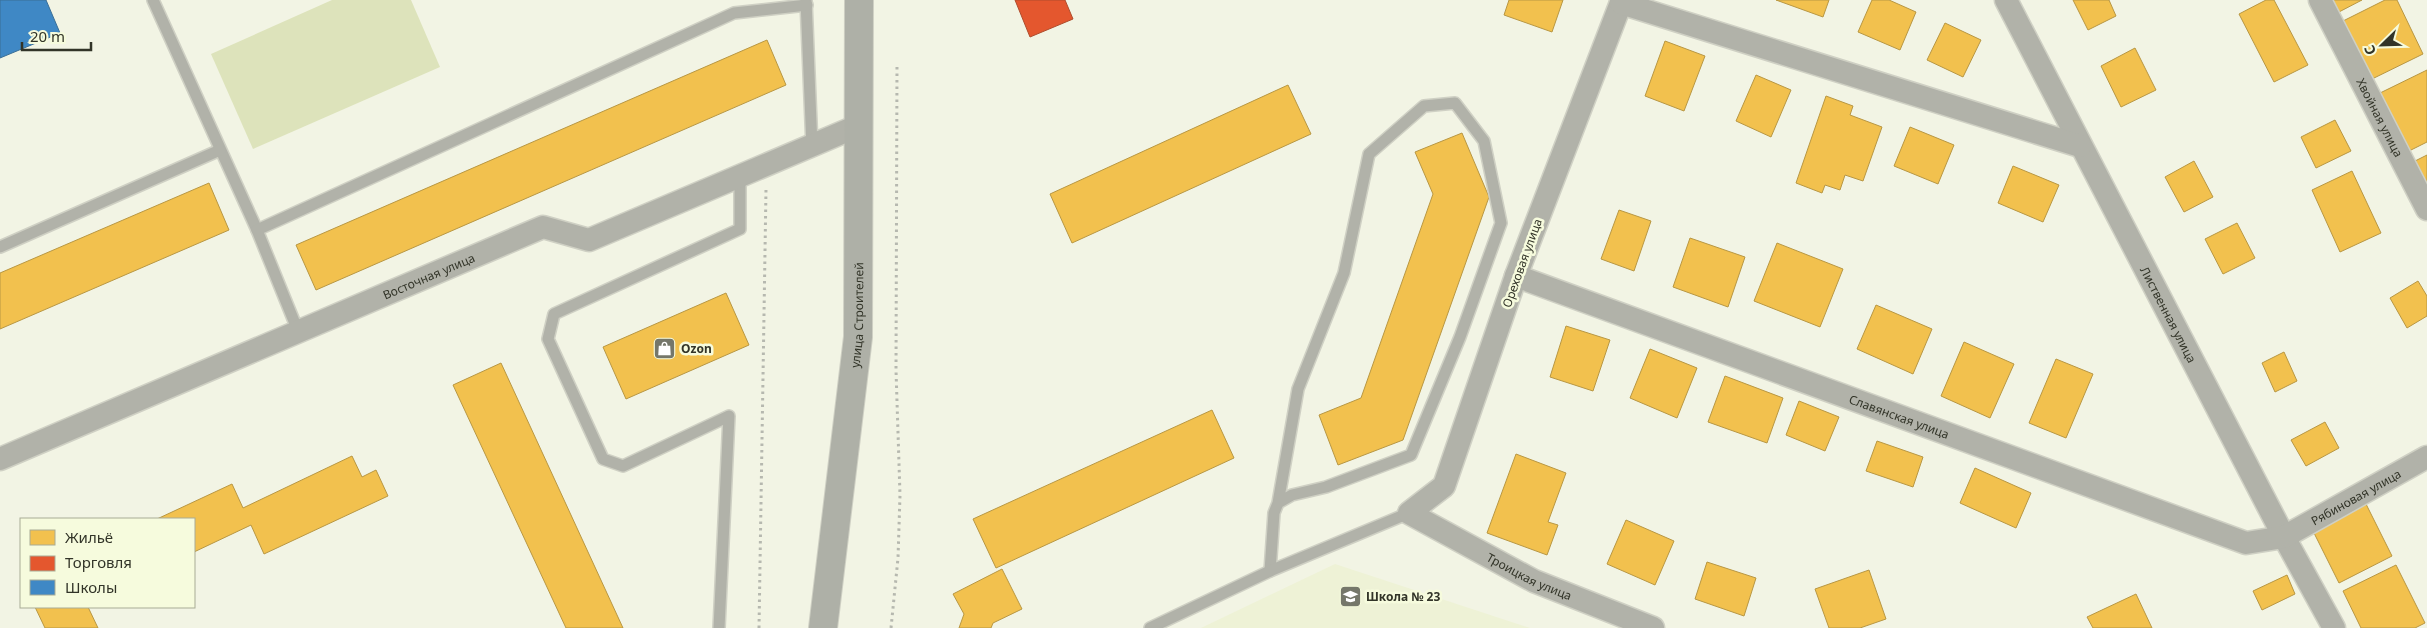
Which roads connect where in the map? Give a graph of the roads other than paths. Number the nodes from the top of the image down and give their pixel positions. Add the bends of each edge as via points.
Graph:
1 (153, 0) edge
2 (859, 0) edge
3 (2320, 0) edge
4 (1621, 2) edge
5 (2012, 2) edge
6 (806, 3) edge
7 (860, 125) junction
8 (2080, 146) junction
9 (812, 147) junction
10 (220, 150) junction
11 (740, 176) junction
12 (2427, 210) edge
13 (257, 230) junction
14 (0, 247) edge
15 (1516, 276) junction
16 (298, 331) junction
17 (2427, 457) edge
18 (0, 458) edge
19 (1278, 503) junction
20 (1409, 513) junction
21 (2284, 536) junction
22 (1270, 570) junction
23 (719, 628) edge
24 (823, 628) edge
25 (1150, 628) edge
26 (1653, 628) edge
27 (2334, 628) edge

1 - 10 lane
2 - 7 main road, улица Строителей
3 - 12 street, Хвойная улица
4 - 8 street
4 - 15 street, Ореховая улица
5 - 8 street, Лиственная улица
6 - 9 lane
6 - 13 lane via 734,13
7 - 9 street, Восточная улица
7 - 24 main road, улица Строителей via 858,337
8 - 21 street, Лиственная улица
9 - 11 street, Восточная улица
10 - 13 lane
10 - 14 lane
11 - 16 street, Восточная улица via 589,240 543,227
11 - 23 lane via 740,229 554,314 548,339 604,459 623,466 729,416
13 - 16 lane
15 - 20 street, Ореховая улица via 1444,486
15 - 21 street, Славянская улица via 2246,543
16 - 18 street, Восточная улица
17 - 21 street, Рябиновая улица
19 - 19 lane via 1298,389 1344,273 1368,154 1424,106 1454,103 1484,141 1501,224 1460,337 1411,455 1326,487 1292,495
19 - 22 lane via 1274,513
20 - 22 lane
20 - 26 street, Троицкая улица via 1534,581
21 - 27 street, Лиственная улица
22 - 25 lane

